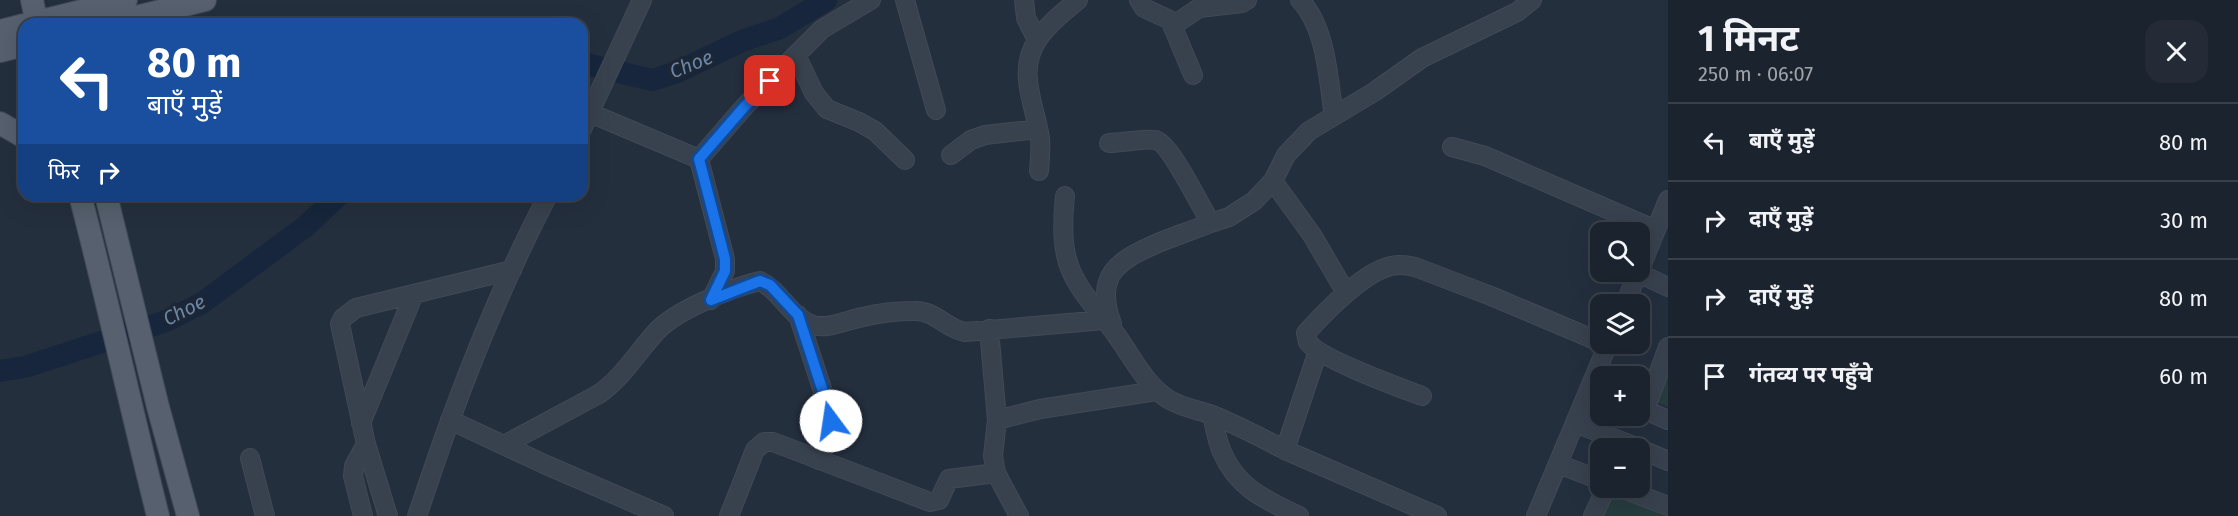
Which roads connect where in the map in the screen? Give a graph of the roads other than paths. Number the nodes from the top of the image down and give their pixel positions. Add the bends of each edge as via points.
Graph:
1 (32, 0) edge
2 (126, 0) edge
3 (205, 0) edge
4 (872, 0) edge
5 (904, 0) edge
6 (1024, 0) edge
7 (1078, 0) edge
8 (1139, 0) edge
9 (1247, 0) edge
10 (1300, 0) edge
11 (1533, 0) edge
12 (640, 4) edge
13 (104, 10) edge
14 (65, 13) edge
15 (163, 17) edge
16 (32, 18) edge
17 (50, 18) edge
18 (1174, 25) junction
19 (18, 27) edge
20 (0, 31) edge
21 (1037, 40) junction
22 (18, 46) edge
23 (0, 51) edge
24 (796, 55) junction
25 (1193, 75) dead end
26 (936, 110) dead end
27 (590, 114) edge
28 (1334, 116) junction
29 (0, 123) edge
30 (1038, 129) junction
31 (18, 134) edge
32 (1109, 143) dead end
33 (1452, 147) dead end
34 (951, 155) dead end
35 (699, 159) junction
36 (905, 160) dead end
37 (1039, 171) dead end
38 (1273, 181) junction
39 (1065, 196) dead end
40 (1668, 200) edge
41 (82, 201) edge
42 (107, 201) edge
43 (545, 201) edge
44 (1211, 223) junction
45 (1659, 236) edge
46 (1650, 251) edge
47 (512, 270) junction
48 (1650, 277) edge
49 (1668, 287) edge
50 (1346, 293) junction
51 (414, 294) junction
52 (711, 300) junction
53 (798, 315) junction
54 (1110, 327) junction
55 (989, 329) junction
56 (1590, 337) edge
57 (1668, 347) edge
58 (1318, 351) junction
59 (1650, 390) edge
60 (1156, 391) junction
61 (1422, 396) dead end
62 (1590, 398) edge
63 (1650, 412) edge
64 (1212, 415) junction
65 (450, 420) junction
66 (997, 420) junction
67 (1668, 420) edge
68 (361, 423) junction
69 (1575, 423) junction
70 (1612, 438) edge
71 (366, 444) junction
72 (504, 445) junction
73 (1285, 450) junction
74 (1650, 453) edge
75 (250, 458) dead end
76 (819, 460) junction
77 (1668, 460) edge
78 (1558, 464) junction
79 (996, 473) junction
80 (1590, 476) edge
81 (1601, 498) edge
82 (1647, 498) edge
83 (1668, 506) edge
84 (1269, 508) edge
85 (158, 516) edge
86 (188, 516) edge
87 (265, 516) edge
88 (363, 516) edge
89 (388, 516) edge
90 (417, 516) edge
91 (664, 516) edge
92 (729, 516) edge
93 (1019, 516) edge
94 (1299, 516) edge
95 (1437, 516) edge
96 (1536, 516) edge
97 (1593, 516) edge

1 - 16 main road
2 - 13 main road
3 - 15 main road
4 - 24 street via 822,29
5 - 26 street
6 - 21 street via 1026,18
7 - 21 street
8 - 18 street via 1144,8
9 - 18 street via 1200,8
10 - 28 street via 1312,18 1323,48
11 - 28 street via 1517,12 1422,58
12 - 27 street
13 - 14 main road
13 - 15 main road
14 - 17 main road
18 - 25 street
19 - 20 main road
21 - 30 street via 1027,72
22 - 23 main road
24 - 35 street
24 - 36 street via 814,93 827,109 875,131
27 - 35 street
28 - 38 street via 1296,143
29 - 31 main road
30 - 34 street via 985,135
30 - 37 street
32 - 44 street via 1153,139 1162,142
33 - 45 street via 1485,156
35 - 52 street via 725,259 725,271
38 - 44 street via 1254,201
38 - 50 street via 1312,235
39 - 54 street via 1066,255 1075,279
40 - 45 street
41 - 85 main road
42 - 86 main road
43 - 47 street
44 - 54 street via 1117,264 1108,278 1105,299
45 - 46 street
47 - 51 street
47 - 65 street
48 - 49 street
50 - 56 street via 1380,270 1402,264
50 - 58 street via 1306,333
51 - 68 street
51 - 68 street via 356,308 340,324
52 - 53 street via 760,281 770,285
52 - 72 street via 668,321 613,384 599,394
53 - 55 street via 820,327 866,316 922,311 958,331
53 - 76 street via 829,410 830,429
54 - 55 street
54 - 60 street
55 - 66 street
57 - 59 street
58 - 61 street
58 - 73 street
60 - 64 street via 1171,401
60 - 66 street via 1040,409
62 - 69 street
63 - 67 street
64 - 73 street
64 - 84 street via 1221,451 1232,470
65 - 72 street
65 - 90 street
66 - 79 street via 993,456
68 - 71 street
69 - 70 street
69 - 78 street
71 - 88 street via 353,476
71 - 89 street
72 - 91 street
73 - 95 street
74 - 77 street
75 - 87 street
76 - 79 street via 930,502 939,500 949,479
76 - 92 street via 773,442 759,444
78 - 80 street
78 - 96 street
79 - 93 street
81 - 97 street
82 - 83 street
84 - 94 street

